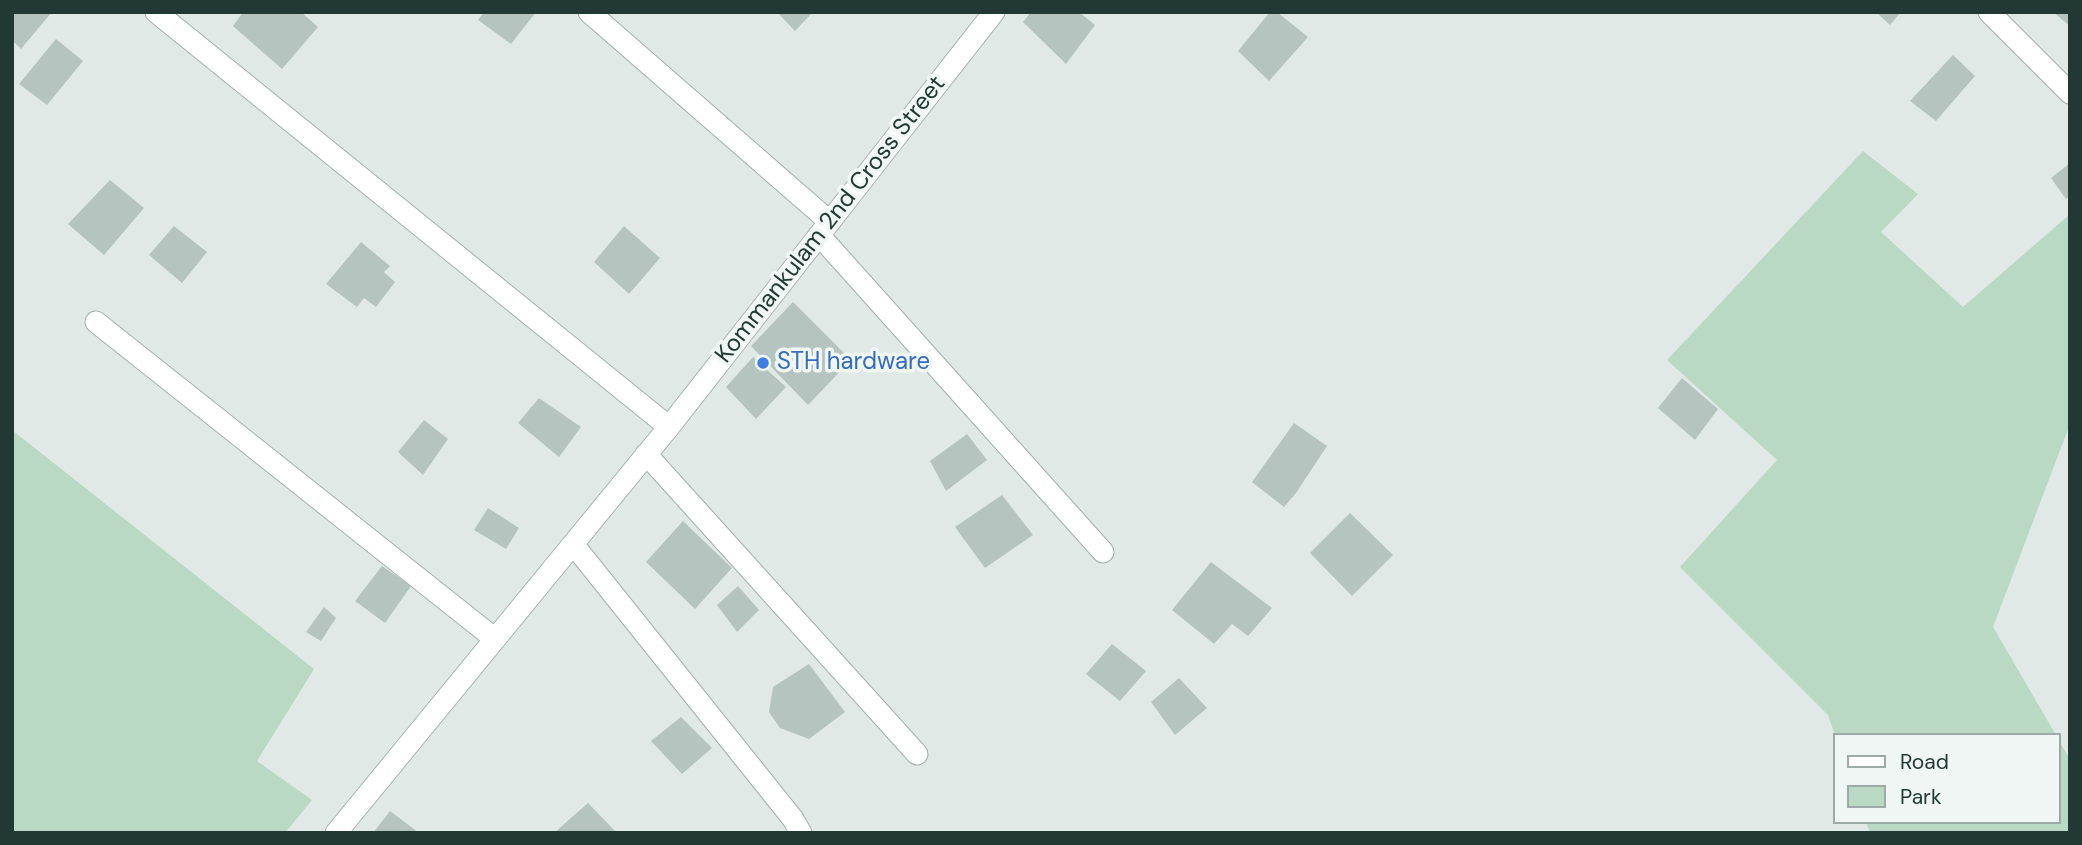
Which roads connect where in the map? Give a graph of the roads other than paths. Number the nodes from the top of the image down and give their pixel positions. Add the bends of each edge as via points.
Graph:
1 (156, 12) edge
2 (589, 12) edge
3 (994, 12) edge
4 (1989, 12) edge
5 (2070, 93) edge
6 (824, 229) junction
7 (96, 322) dead end
8 (669, 427) junction
9 (646, 454) junction
10 (573, 544) junction
11 (1103, 552) dead end
12 (495, 639) junction
13 (917, 754) dead end
14 (336, 833) edge
15 (801, 833) edge

1 - 8 street
2 - 6 street
3 - 6 street, Kommankulam 2nd Cross Street
4 - 5 street
6 - 8 street, Kommankulam 2nd Cross Street
6 - 11 street
7 - 12 street
8 - 9 street, Kommankulam 2nd Cross Street
9 - 10 street, Kommankulam 2nd Cross Street
9 - 13 street
10 - 12 street, Kommankulam 2nd Cross Street
10 - 15 street
12 - 14 street, Kommankulam 2nd Cross Street

